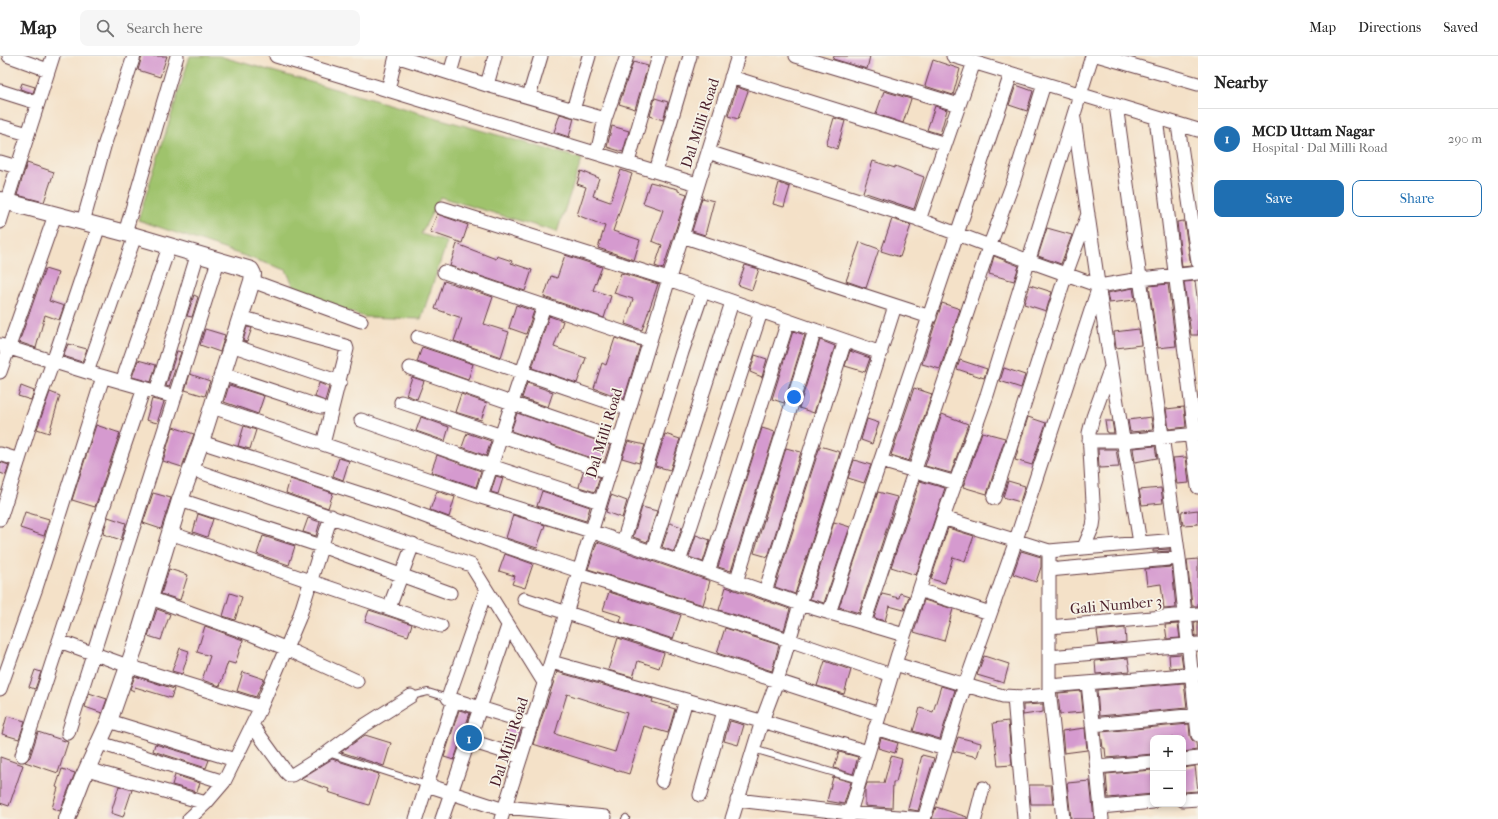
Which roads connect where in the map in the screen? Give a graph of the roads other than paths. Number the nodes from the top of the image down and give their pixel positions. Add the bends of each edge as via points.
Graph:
1 (9, 56) edge
2 (53, 56) edge
3 (134, 56) edge
4 (177, 56) edge
5 (276, 56) edge
6 (396, 56) edge
7 (455, 56) edge
8 (495, 56) edge
9 (541, 56) edge
10 (589, 56) edge
11 (627, 56) edge
12 (659, 56) edge
13 (690, 56) edge
14 (738, 56) edge
15 (796, 56) edge
16 (953, 56) edge
17 (1092, 56) edge
18 (1100, 56) edge
19 (426, 61) edge
20 (974, 62) junction
21 (48, 70) junction
22 (450, 73) junction
23 (1011, 74) junction
24 (731, 77) junction
25 (1044, 84) junction
26 (1198, 84) edge
27 (487, 85) junction
28 (388, 90) junction
29 (0, 92) edge
30 (1080, 95) junction
31 (529, 96) junction
32 (38, 104) junction
33 (959, 105) junction
34 (1116, 105) junction
35 (573, 110) junction
36 (1074, 116) junction
37 (1156, 118) junction
38 (605, 119) junction
39 (1178, 125) junction
40 (0, 126) edge
41 (1198, 130) edge
42 (28, 134) junction
43 (946, 144) junction
44 (708, 152) junction
45 (597, 153) junction
46 (0, 162) edge
47 (628, 162) junction
48 (17, 168) junction
49 (656, 171) junction
50 (697, 184) junction
51 (3, 201) edge
52 (442, 208) dead end
53 (1089, 212) junction
54 (56, 215) junction
55 (920, 220) junction
56 (0, 222) edge
57 (83, 222) junction
58 (99, 226) junction
59 (958, 234) junction
60 (130, 235) junction
61 (682, 236) junction
62 (990, 246) junction
63 (169, 247) junction
64 (197, 256) junction
65 (218, 261) junction
66 (1029, 261) junction
67 (1198, 262) edge
68 (444, 272) dead end
69 (1198, 273) edge
70 (1066, 274) junction
71 (1174, 275) junction
72 (1140, 279) junction
73 (668, 280) junction
74 (252, 281) junction
75 (1099, 286) junction
76 (702, 291) junction
77 (732, 302) junction
78 (544, 306) junction
79 (895, 306) junction
80 (762, 312) junction
81 (240, 317) junction
82 (930, 317) junction
83 (361, 321) dead end
84 (788, 321) junction
85 (815, 330) junction
86 (418, 337) dead end
87 (649, 341) junction
88 (845, 341) junction
89 (231, 345) junction
90 (4, 347) edge
91 (881, 353) junction
92 (53, 362) junction
93 (1111, 365) junction
94 (410, 368) dead end
95 (0, 372) edge
96 (87, 372) junction
97 (522, 373) junction
98 (222, 374) junction
99 (103, 377) junction
100 (122, 382) junction
101 (340, 382) junction
102 (150, 390) junction
103 (175, 397) junction
104 (401, 402) dead end
105 (512, 403) junction
106 (212, 407) junction
107 (321, 407) dead end
108 (628, 409) junction
109 (361, 420) dead end
110 (1195, 434) edge
111 (502, 435) junction
112 (1162, 438) junction
113 (619, 440) junction
114 (1089, 441) junction
115 (1124, 441) junction
116 (201, 442) junction
117 (323, 444) junction
118 (0, 454) edge
119 (19, 460) junction
120 (881, 461) junction
121 (491, 466) junction
122 (191, 469) junction
123 (915, 471) junction
124 (609, 472) junction
125 (956, 483) junction
126 (1198, 487) edge
127 (481, 497) junction
128 (994, 498) dead end
129 (180, 500) junction
130 (600, 502) junction
131 (331, 516) junction
132 (943, 518) junction
133 (0, 519) edge
134 (591, 531) junction
135 (170, 533) junction
136 (1176, 540) junction
137 (1015, 541) junction
138 (623, 542) junction
139 (1140, 543) junction
140 (412, 544) junction
141 (321, 546) junction
142 (1084, 548) junction
143 (1049, 551) junction
144 (652, 552) junction
145 (1179, 558) junction
146 (679, 562) junction
147 (1049, 570) junction
148 (579, 572) junction
149 (708, 572) junction
150 (401, 575) junction
151 (311, 581) junction
152 (736, 582) junction
153 (486, 590) junction
154 (919, 590) junction
155 (765, 592) junction
156 (450, 593) dead end
157 (150, 598) junction
158 (524, 599) dead end
159 (800, 604) junction
160 (389, 608) junction
161 (829, 613) junction
162 (990, 613) junction
163 (566, 614) junction
164 (1192, 615) edge
165 (864, 624) junction
166 (441, 626) dead end
167 (508, 626) junction
168 (1049, 627) junction
169 (904, 635) junction
170 (789, 640) junction
171 (59, 641) junction
172 (1193, 645) edge
173 (287, 649) junction
174 (92, 653) junction
175 (1049, 657) junction
176 (553, 663) junction
177 (128, 666) junction
178 (893, 670) junction
179 (1195, 675) edge
180 (357, 681) dead end
181 (777, 681) junction
182 (1088, 683) junction
183 (545, 684) junction
184 (965, 685) junction
185 (0, 689) edge
186 (1049, 691) junction
187 (411, 696) joint
188 (1014, 697) junction
189 (451, 699) junction
190 (686, 700) junction
191 (261, 707) junction
192 (479, 707) junction
193 (724, 710) junction
194 (880, 714) junction
195 (1197, 716) edge
196 (760, 720) junction
197 (109, 721) junction
198 (532, 724) junction
199 (252, 725) junction
200 (1092, 725) junction
201 (875, 728) junction
202 (68, 733) dead end
203 (1198, 736) edge
204 (468, 740) junction
205 (100, 743) junction
206 (753, 749) junction
207 (945, 749) junction
208 (868, 752) junction
209 (327, 753) junction
210 (22, 755) dead end
211 (522, 757) junction
212 (1198, 758) edge
213 (235, 760) junction
214 (1186, 760) edge
215 (1150, 762) edge
216 (1097, 767) junction
217 (87, 769) junction
218 (859, 780) junction
219 (662, 781) dead end
220 (224, 782) junction
221 (427, 785) junction
222 (983, 788) dead end
223 (450, 793) junction
224 (700, 795) dead end
225 (1198, 799) edge
226 (737, 800) junction
227 (1186, 800) edge
228 (206, 803) junction
229 (1150, 803) edge
230 (503, 812) edge
231 (1102, 813) edge
232 (848, 816) edge
233 (605, 817) dead end
234 (67, 819) edge
235 (189, 819) edge
236 (416, 819) edge
237 (442, 819) edge
238 (732, 819) edge
239 (924, 819) edge
240 (975, 819) edge
241 (1024, 819) edge
242 (1063, 819) edge

1 - 21 street
2 - 21 street
3 - 57 street via 105,143
4 - 60 street
5 - 28 street
6 - 19 street
6 - 28 street
7 - 22 street
8 - 27 street
9 - 31 street
10 - 35 street
11 - 38 street
12 - 47 street
13 - 49 street
14 - 24 street, Dal Milli Road
15 - 33 street
16 - 20 street
17 - 30 street
18 - 26 street
19 - 22 street
20 - 23 street
20 - 33 street
21 - 32 street
22 - 27 street
23 - 25 street
23 - 59 street
24 - 43 street
24 - 44 street, Dal Milli Road
25 - 30 street
25 - 62 street
27 - 31 street
28 - 45 street
29 - 32 street
30 - 34 street
30 - 36 street
31 - 35 street
32 - 42 street
33 - 43 street
34 - 37 street
34 - 72 street
35 - 38 street
36 - 53 street
36 - 66 street
37 - 39 street
37 - 71 street
38 - 45 street
39 - 41 street
39 - 67 street
40 - 42 street
42 - 48 street
43 - 55 street
44 - 50 street, Dal Milli Road
44 - 55 street
45 - 47 street
46 - 48 street
47 - 49 street
48 - 51 street
49 - 50 street
50 - 61 street, Dal Milli Road
51 - 54 street
51 - 56 street
52 - 73 street
53 - 70 street
53 - 75 street
54 - 57 street
54 - 90 street
55 - 59 street
57 - 58 street
58 - 60 street
58 - 92 street
59 - 62 street
59 - 82 street
60 - 63 street
60 - 96 street
61 - 73 street, Dal Milli Road
61 - 79 street
62 - 66 street
62 - 123 street
63 - 64 street
63 - 100 street
64 - 65 street
64 - 102 street
65 - 74 street via 251,270
65 - 103 street
66 - 70 street
66 - 125 street
68 - 78 street
69 - 71 street
70 - 75 street
70 - 128 street
71 - 72 street
71 - 110 street
72 - 75 street
72 - 112 street
73 - 76 street
73 - 87 street, Dal Milli Road
74 - 81 street
74 - 83 street
75 - 93 street
75 - 137 street
76 - 77 street
76 - 138 street
77 - 80 street
77 - 144 street
78 - 87 street
78 - 97 street
79 - 82 street
79 - 91 street
80 - 84 street
80 - 146 street
81 - 89 street
81 - 101 street via 344,344 347,348
82 - 120 street
84 - 85 street
84 - 149 street
85 - 88 street
85 - 152 street
86 - 97 street
87 - 108 street, Dal Milli Road
88 - 91 street
88 - 155 street
89 - 98 street
89 - 101 street
90 - 92 street
90 - 95 street
91 - 159 street
92 - 96 street
92 - 119 street
93 - 114 street via 1090,426
93 - 115 street
94 - 105 street
96 - 99 street
97 - 105 street
97 - 108 street
98 - 106 street
98 - 107 street
99 - 100 street
99 - 185 street via 36,588
100 - 102 street
101 - 117 street
102 - 103 street
102 - 171 street via 89,549
103 - 174 street
104 - 111 street
105 - 111 street
105 - 113 street
106 - 116 street
106 - 117 street
108 - 113 street, Dal Milli Road
109 - 121 street
110 - 112 street
110 - 126 street
111 - 121 street
111 - 124 street
112 - 115 street
112 - 136 street
113 - 124 street, Dal Milli Road
114 - 115 street
114 - 142 street via 1094,519
115 - 139 street
116 - 122 street
116 - 148 street via 396,505
117 - 127 street
118 - 119 street
119 - 133 street
120 - 123 street
120 - 161 street
121 - 127 street
121 - 130 street
122 - 129 street
122 - 131 street
123 - 125 street
123 - 165 street
124 - 130 street, Dal Milli Road
125 - 132 street
127 - 134 street
129 - 135 street
129 - 141 street
130 - 134 street, Dal Milli Road
131 - 140 street
131 - 141 street
132 - 137 street
132 - 154 street
134 - 138 street
134 - 148 street, Dal Milli Road
135 - 151 street
135 - 157 street
136 - 139 street
136 - 145 street
137 - 143 street
137 - 162 street
138 - 144 street
139 - 142 street
140 - 150 street
140 - 153 street via 471,566
141 - 150 street
141 - 151 street
142 - 143 street
143 - 147 street
144 - 146 street
145 - 147 street
145 - 164 street
146 - 149 street
147 - 168 street
148 - 163 street, Dal Milli Road
148 - 170 street
149 - 152 street
150 - 156 street
150 - 160 street
151 - 160 street
151 - 173 street
152 - 155 street
153 - 167 street
153 - 189 street
154 - 162 street
154 - 169 street
155 - 159 street
157 - 173 street
157 - 177 street
158 - 163 street
159 - 161 street
159 - 170 street
160 - 166 street
161 - 165 street
162 - 184 street
163 - 176 street, Dal Milli Road
163 - 181 street
164 - 168 street, Gali Number 3
164 - 172 street
165 - 169 street
167 - 183 street
167 - 192 street
168 - 175 street
169 - 178 street
170 - 178 street
170 - 181 street
171 - 174 street
171 - 210 street
172 - 175 street
172 - 179 street
173 - 180 street
173 - 191 street
174 - 177 street
174 - 202 street
175 - 186 street
176 - 183 street, Dal Milli Road
176 - 190 street
177 - 191 street
177 - 197 street
178 - 184 street
178 - 194 street
179 - 182 street
179 - 195 street
181 - 194 street
181 - 196 street
182 - 186 street
182 - 200 street
183 - 198 street, Dal Milli Road
184 - 188 street
184 - 207 street
186 - 188 street
186 - 242 street
187 - 189 lane via 428,692
187 - 209 street
188 - 241 street
189 - 192 street
189 - 221 street
190 - 193 street
190 - 219 street
191 - 199 street
192 - 198 street
192 - 204 street
193 - 196 street
193 - 224 street
194 - 201 street
195 - 200 street
195 - 203 street
196 - 206 street
196 - 208 street
197 - 205 street
197 - 213 street
198 - 211 street, Dal Milli Road
199 - 209 street via 288,775 295,774
199 - 213 street
200 - 216 street
201 - 207 street
201 - 208 street
204 - 211 street
204 - 223 street
205 - 217 street
205 - 220 street
206 - 218 lane
206 - 226 street
207 - 239 street
208 - 218 street
209 - 221 lane
211 - 230 street, Dal Milli Road
212 - 214 street
213 - 220 street
215 - 216 street
216 - 231 street
217 - 228 street
217 - 234 street
218 - 232 street
220 - 228 street
221 - 223 street
221 - 236 street
222 - 240 street
223 - 230 street
223 - 237 street
225 - 227 street
226 - 232 street
226 - 238 street
228 - 235 street
229 - 231 street
230 - 233 street
232 - 239 street

